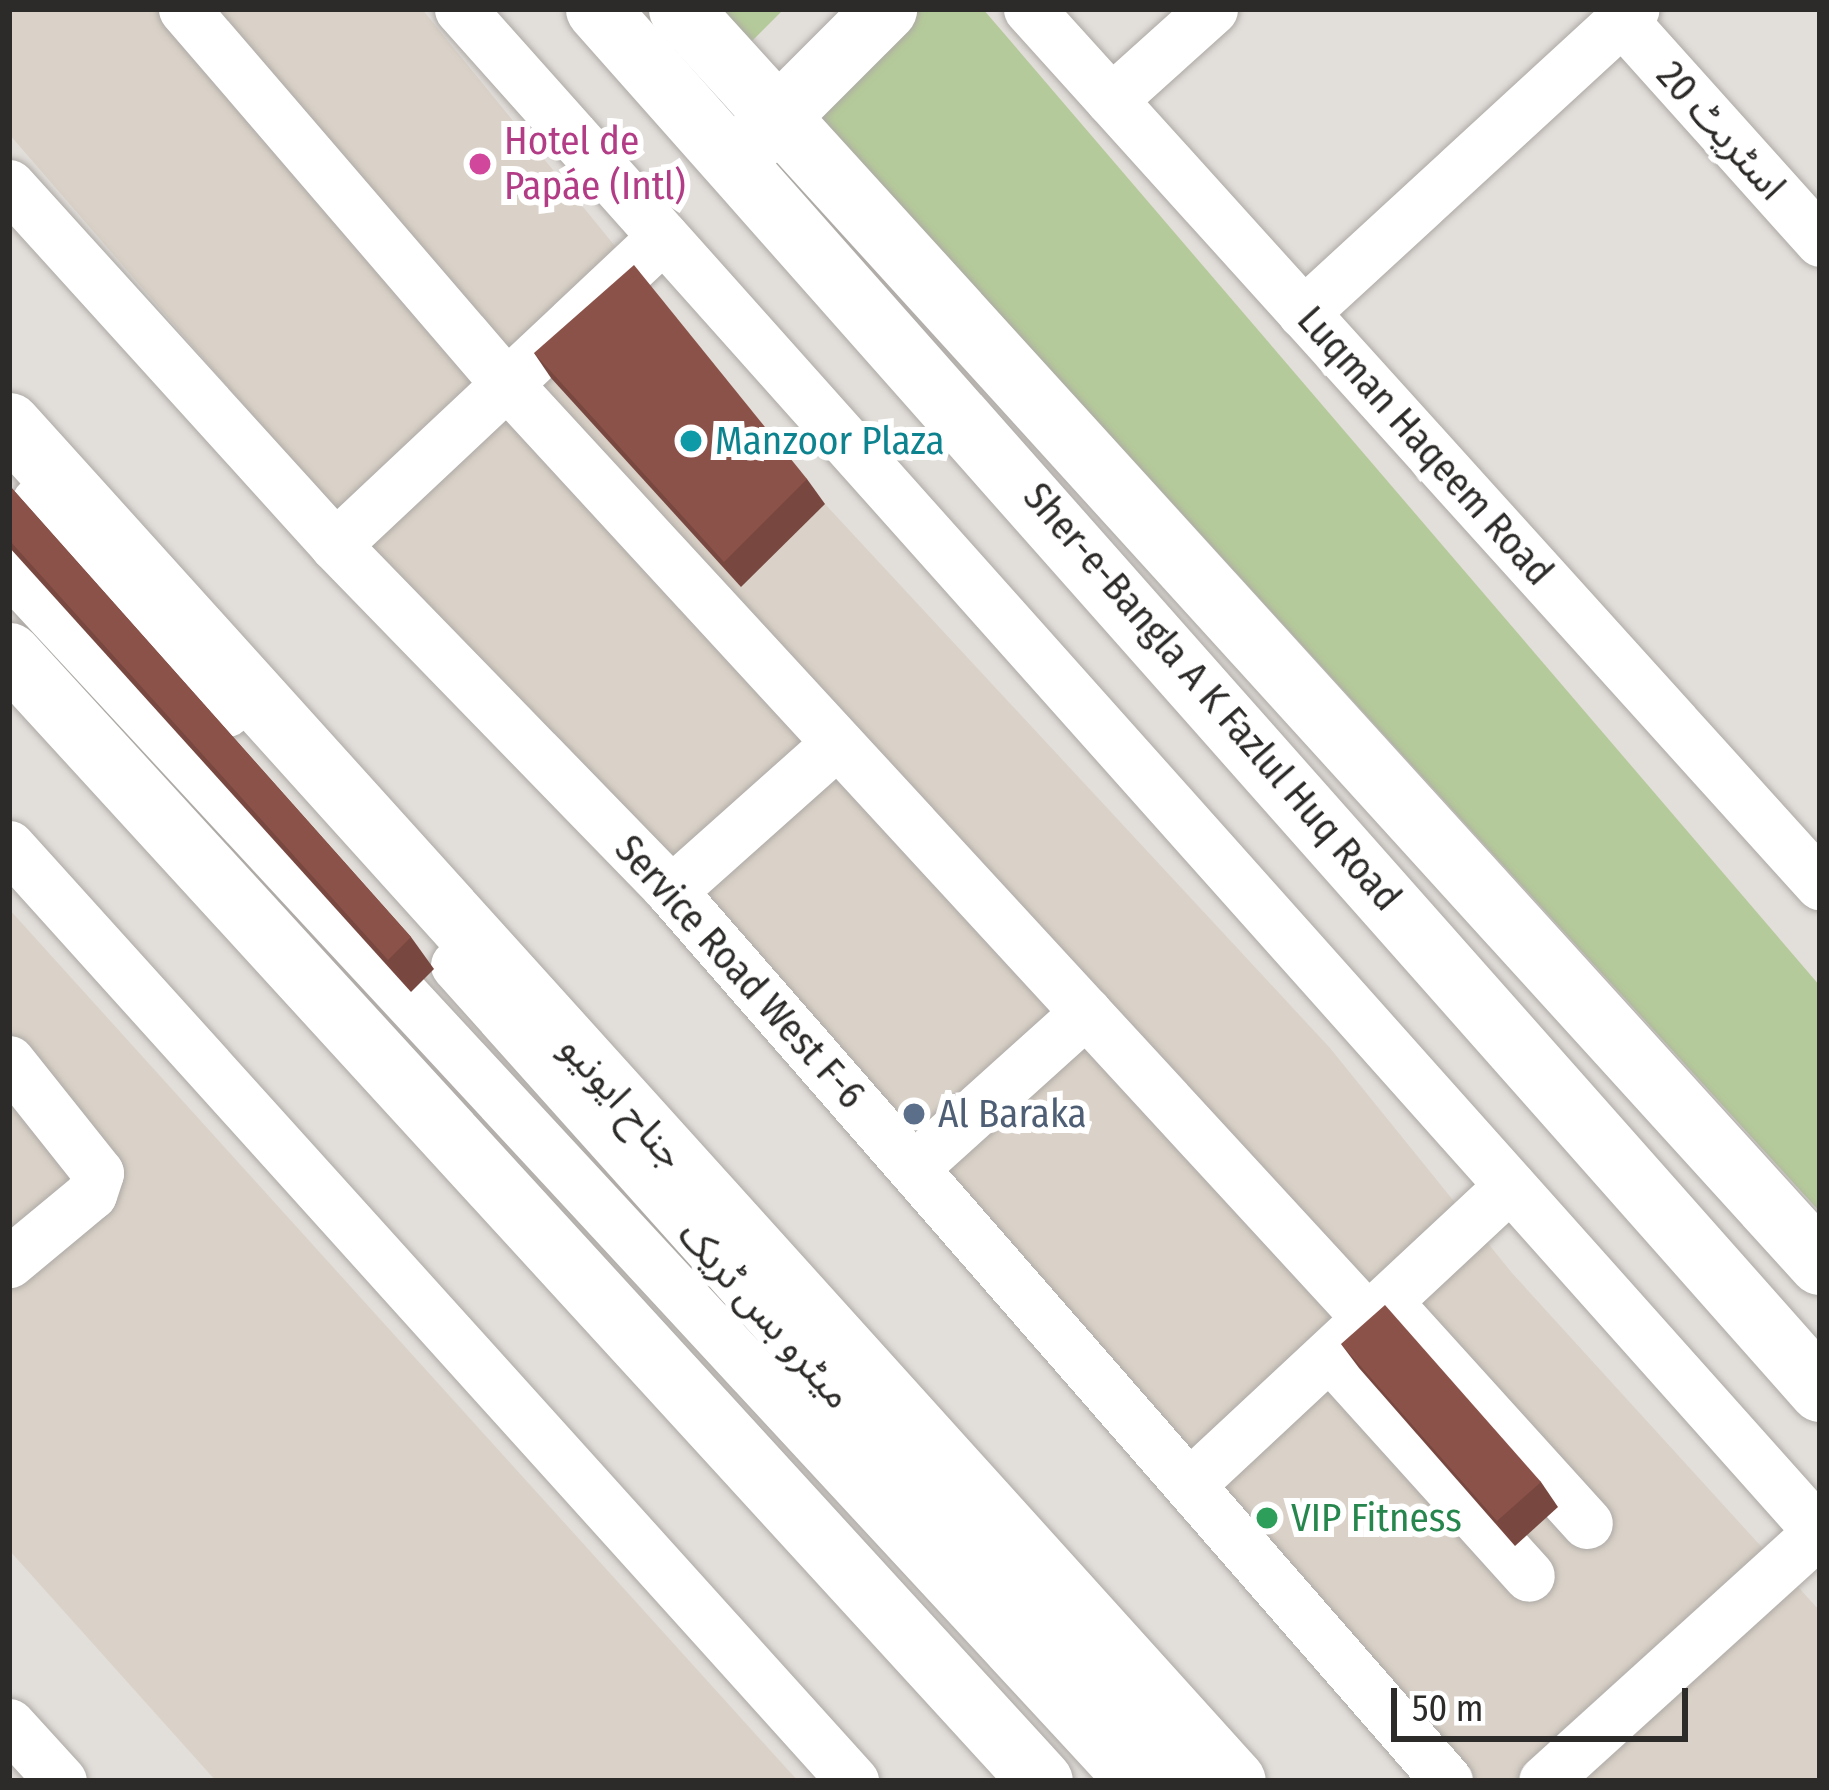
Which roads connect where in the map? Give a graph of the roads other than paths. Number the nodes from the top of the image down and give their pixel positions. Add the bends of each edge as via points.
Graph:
1 (184, 9) edge
2 (460, 9) edge
3 (597, 9) edge
4 (680, 9) edge
5 (825, 9) edge
6 (885, 9) edge
7 (1029, 9) edge
8 (1212, 9) edge
9 (1628, 15) edge
10 (1111, 100) junction
11 (741, 124) junction
12 (9, 184) edge
13 (663, 236) junction
14 (1820, 241) edge
15 (1303, 313) junction
16 (507, 384) junction
17 (9, 424) edge
18 (9, 471) edge
19 (335, 545) junction
20 (9, 569) edge
21 (9, 654) edge
22 (837, 743) junction
23 (9, 846) edge
24 (1820, 884) edge
25 (670, 891) junction
26 (1085, 1012) junction
27 (9, 1061) edge
28 (916, 1166) junction
29 (1510, 1186) junction
30 (9, 1262) edge
31 (1820, 1263) edge
32 (1382, 1315) junction
33 (1333, 1359) junction
34 (1820, 1390) edge
35 (1191, 1483) junction
36 (1587, 1523) dead end
37 (1820, 1532) edge
38 (1528, 1576) dead end
39 (9, 1724) edge
40 (61, 1781) edge
41 (853, 1781) edge
42 (1041, 1781) edge
43 (1131, 1781) edge
44 (1186, 1781) edge
45 (1234, 1781) edge
46 (1447, 1781) edge
47 (1544, 1781) edge

1 - 16 street
2 - 13 street
3 - 11 main road, Sher-e-Bangla A K Fazlul Huq Road
4 - 11 main road, Sher-e-Bangla A K Fazlul Huq Road
5 - 11 main road
6 - 11 main road
7 - 10 street, Luqman Haqeem Road
8 - 10 street
9 - 14 street, اسٹریٹ 20
9 - 15 street
10 - 15 street, Luqman Haqeem Road
11 - 31 main road, Sher-e-Bangla A K Fazlul Huq Road
11 - 34 main road, Sher-e-Bangla A K Fazlul Huq Road
12 - 19 street, Service Road West F-6
13 - 16 street
13 - 29 street
15 - 24 street, Luqman Haqeem Road
16 - 19 street
16 - 22 street
17 - 45 main road, جناح ایونیو
18 - 44 street, میٹرو بس ٹریک
19 - 25 street, Service Road West F-6
20 - 43 street, میٹرو بس ٹریک
21 - 42 main road
22 - 25 street
22 - 26 street
23 - 41 street
25 - 28 street, Service Road West F-6
26 - 28 street
26 - 32 street
27 - 30 street via 98,1172 91,1194
28 - 35 street, Service Road West F-6
29 - 32 street
29 - 37 street
32 - 33 street
32 - 36 street
33 - 35 street
33 - 38 street
35 - 46 street, Service Road West F-6
37 - 47 street
39 - 40 street

